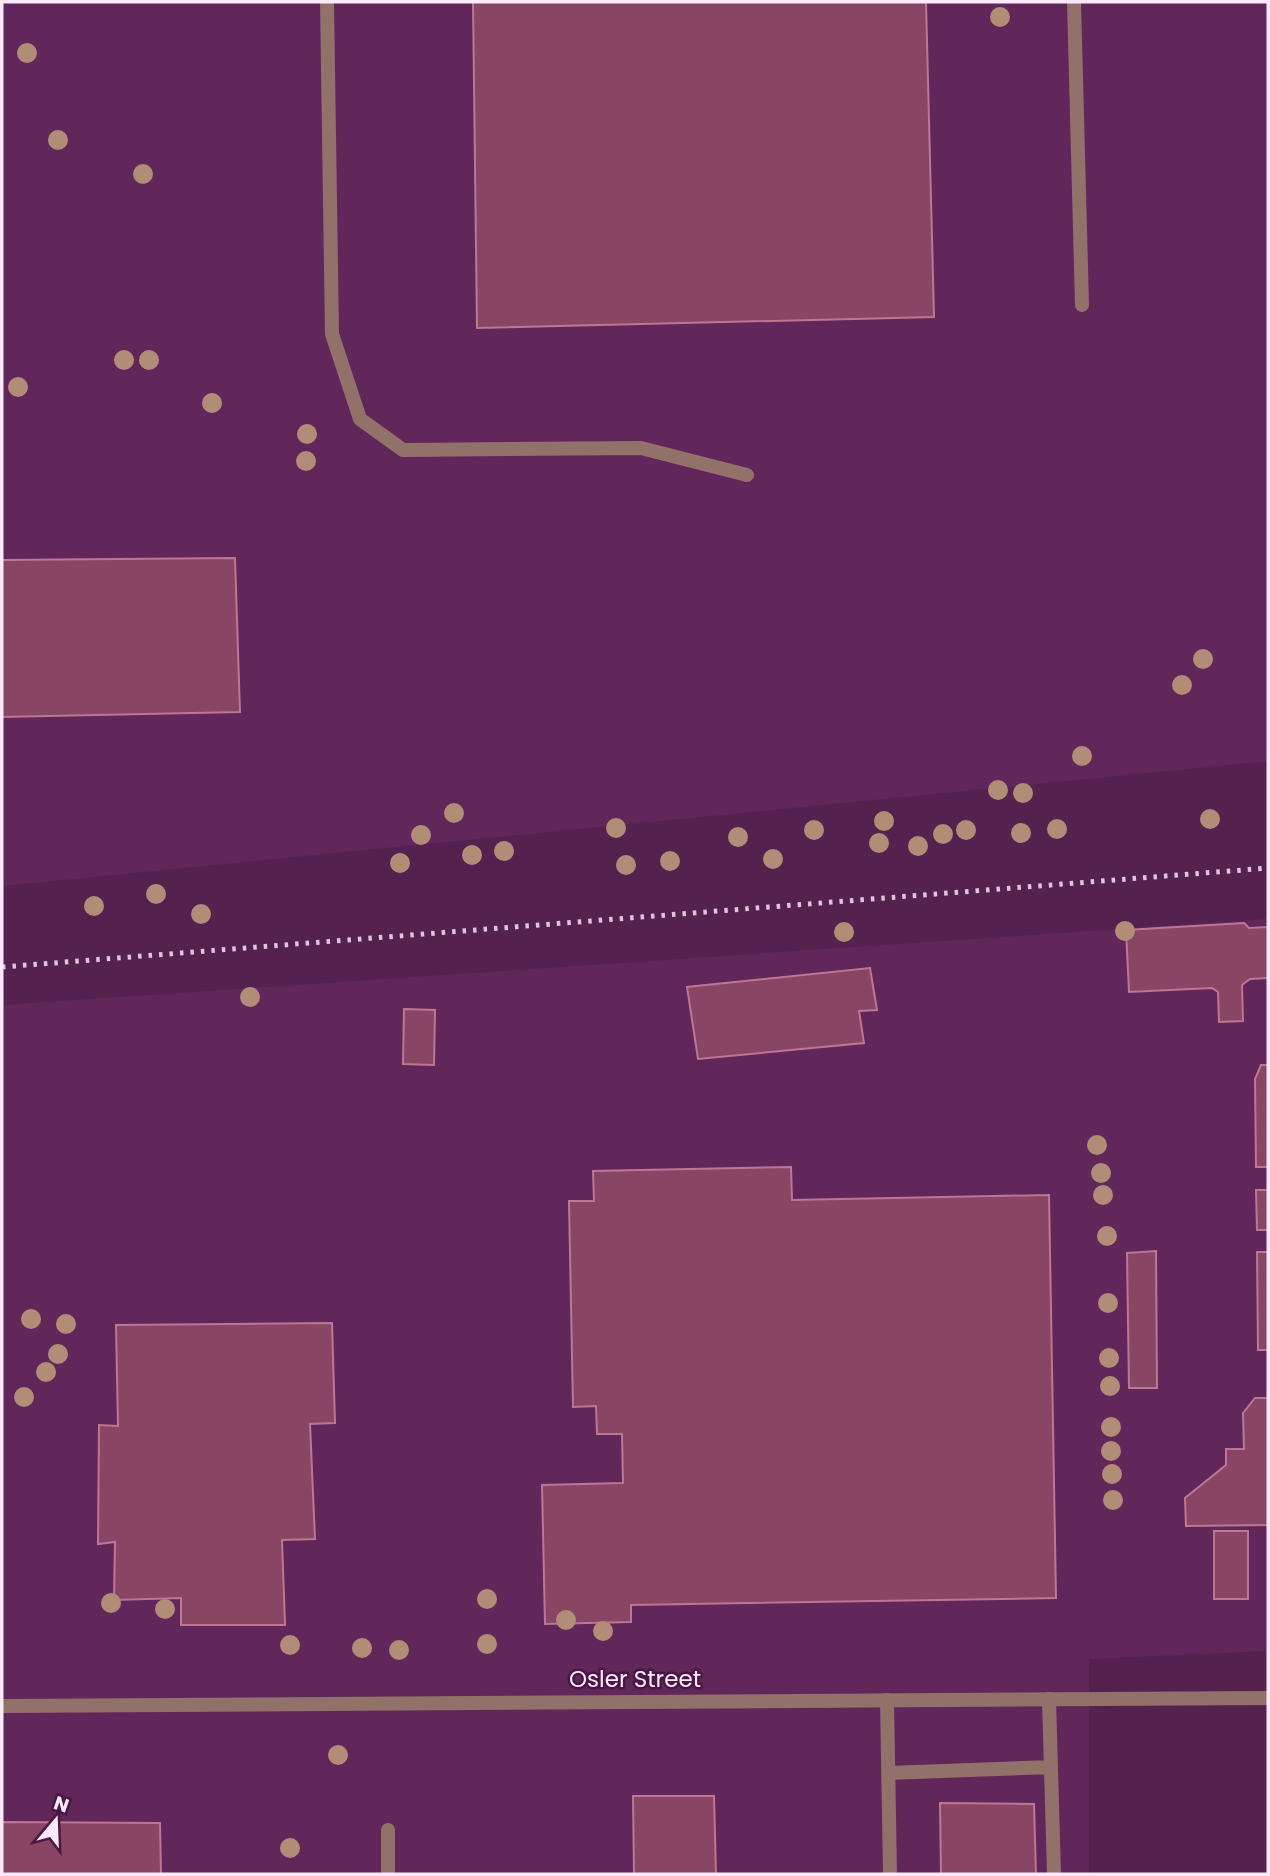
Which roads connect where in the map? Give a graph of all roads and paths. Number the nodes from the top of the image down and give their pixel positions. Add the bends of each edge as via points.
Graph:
1 (327, 2) edge
2 (1074, 2) edge
3 (1082, 305) dead end
4 (747, 475) dead end
5 (1268, 1698) edge
6 (1049, 1699) junction
7 (887, 1700) junction
8 (2, 1706) edge
9 (1051, 1767) junction
10 (888, 1773) junction
11 (388, 1830) dead end
12 (388, 1874) edge
13 (890, 1874) edge
14 (1054, 1874) edge

1 - 4 street via 332,334 360,419 403,450 641,448
2 - 3 street
5 - 6 street, Osler Street
6 - 7 street, Osler Street
6 - 9 street
7 - 8 street, Osler Street
7 - 10 street
9 - 10 street
9 - 14 street
10 - 13 street
11 - 12 street

